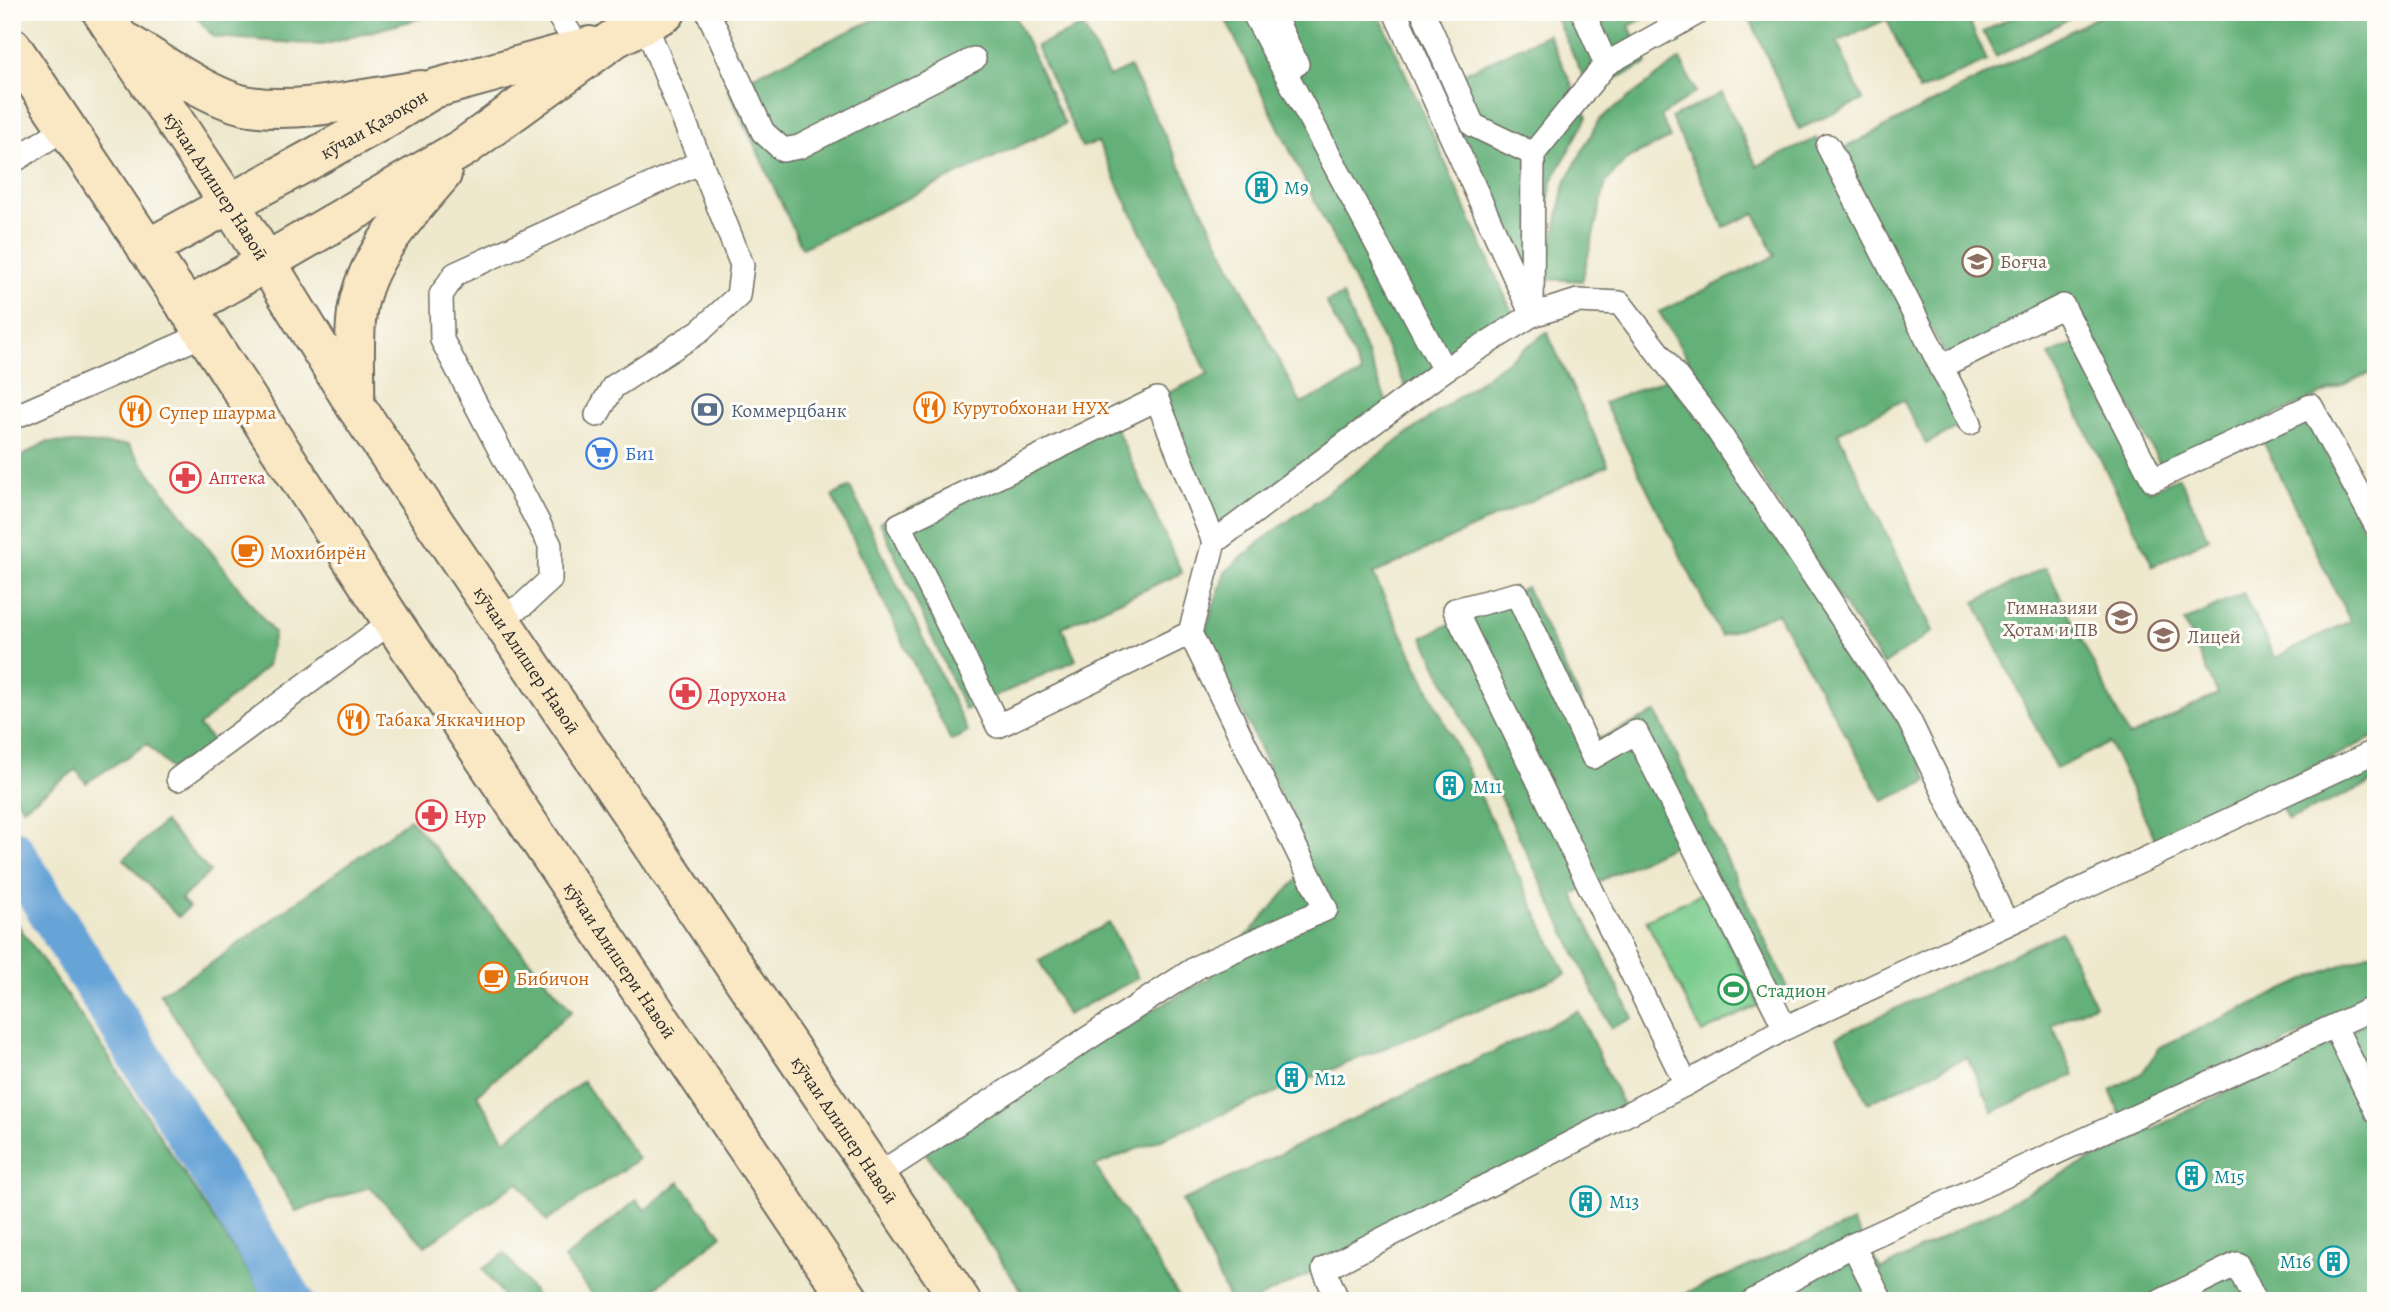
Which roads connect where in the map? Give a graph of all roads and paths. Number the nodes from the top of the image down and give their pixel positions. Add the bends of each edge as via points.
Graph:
1 (556, 12) edge
2 (708, 12) edge
3 (1253, 12) edge
4 (1272, 12) edge
5 (1395, 12) edge
6 (1423, 12) edge
7 (1583, 12) edge
8 (1699, 12) edge
9 (110, 25) edge
10 (627, 31) edge
11 (12, 47) edge
12 (974, 59) dead end
13 (1606, 64) junction
14 (433, 89) junction
15 (65, 128) junction
16 (1828, 146) dead end
17 (463, 148) junction
18 (1533, 154) junction
19 (12, 162) edge
20 (701, 162) junction
21 (228, 203) junction
22 (147, 249) junction
23 (266, 262) junction
24 (1532, 315) junction
25 (196, 321) junction
26 (1941, 367) junction
27 (1444, 370) junction
28 (355, 405) junction
29 (597, 415) dead end
30 (12, 418) edge
31 (1970, 423) dead end
32 (2376, 525) edge
33 (1214, 542) junction
34 (498, 619) junction
35 (392, 621) junction
36 (1190, 633) junction
37 (2376, 751) edge
38 (178, 779) dead end
39 (2007, 924) junction
40 (2376, 1007) edge
41 (2335, 1027) junction
42 (1785, 1028) junction
43 (1686, 1084) junction
44 (2376, 1111) edge
45 (876, 1176) junction
46 (1853, 1245) junction
47 (1762, 1299) edge
48 (850, 1301) edge
49 (961, 1301) edge
50 (1338, 1301) edge
51 (1881, 1301) edge
52 (2161, 1301) edge
53 (2255, 1301) edge

1 - 10 lane
2 - 12 lane via 763,132 783,150 799,147
3 - 27 lane
4 - 27 lane
5 - 24 lane
6 - 18 lane via 1473,125
7 - 13 lane
8 - 13 lane
9 - 14 street via 201,87 248,106 285,108
9 - 21 street, кӯчаи Алишер Навоӣ
10 - 14 street, кӯчаи Қазоқон
10 - 17 street
10 - 20 lane
11 - 15 street
13 - 18 lane
14 - 21 street, кӯчаи Қазоқон
15 - 19 lane
15 - 22 street
16 - 26 lane
17 - 23 street
17 - 28 street via 398,224 374,264 357,310
18 - 24 lane
20 - 29 lane via 742,265 738,296 700,331 613,387
20 - 34 lane via 455,274 441,295 442,340 550,545 550,580 524,604
21 - 22 street, кӯчаи Қазоқон
21 - 23 street, кӯчаи Алишер Навоӣ
22 - 25 street
23 - 25 street
23 - 28 street, кӯчаи Алишер Навоӣ
24 - 27 lane
24 - 39 lane via 1578,301 1620,303 1716,428 1909,720
25 - 30 lane
25 - 35 street
26 - 31 lane
26 - 32 lane via 2063,306 2153,480 2311,406
27 - 33 lane
28 - 34 street, кӯчаи Алишер Навоӣ
33 - 36 lane
33 - 36 lane via 1157,399 899,525 998,726
34 - 45 street, кӯчаи Алишер Навоӣ
35 - 38 lane
35 - 48 street, кӯчаи Алишери Навоӣ
36 - 45 lane via 1326,909 1199,966
37 - 39 lane
39 - 42 lane
40 - 41 lane
41 - 44 lane
41 - 46 lane
42 - 43 lane
42 - 43 lane via 1636,732 1592,757 1517,594 1455,610
43 - 50 lane via 1324,1269
45 - 49 street, кӯчаи Алишер Навоӣ
46 - 47 lane
46 - 51 lane
52 - 53 lane via 2237,1264

